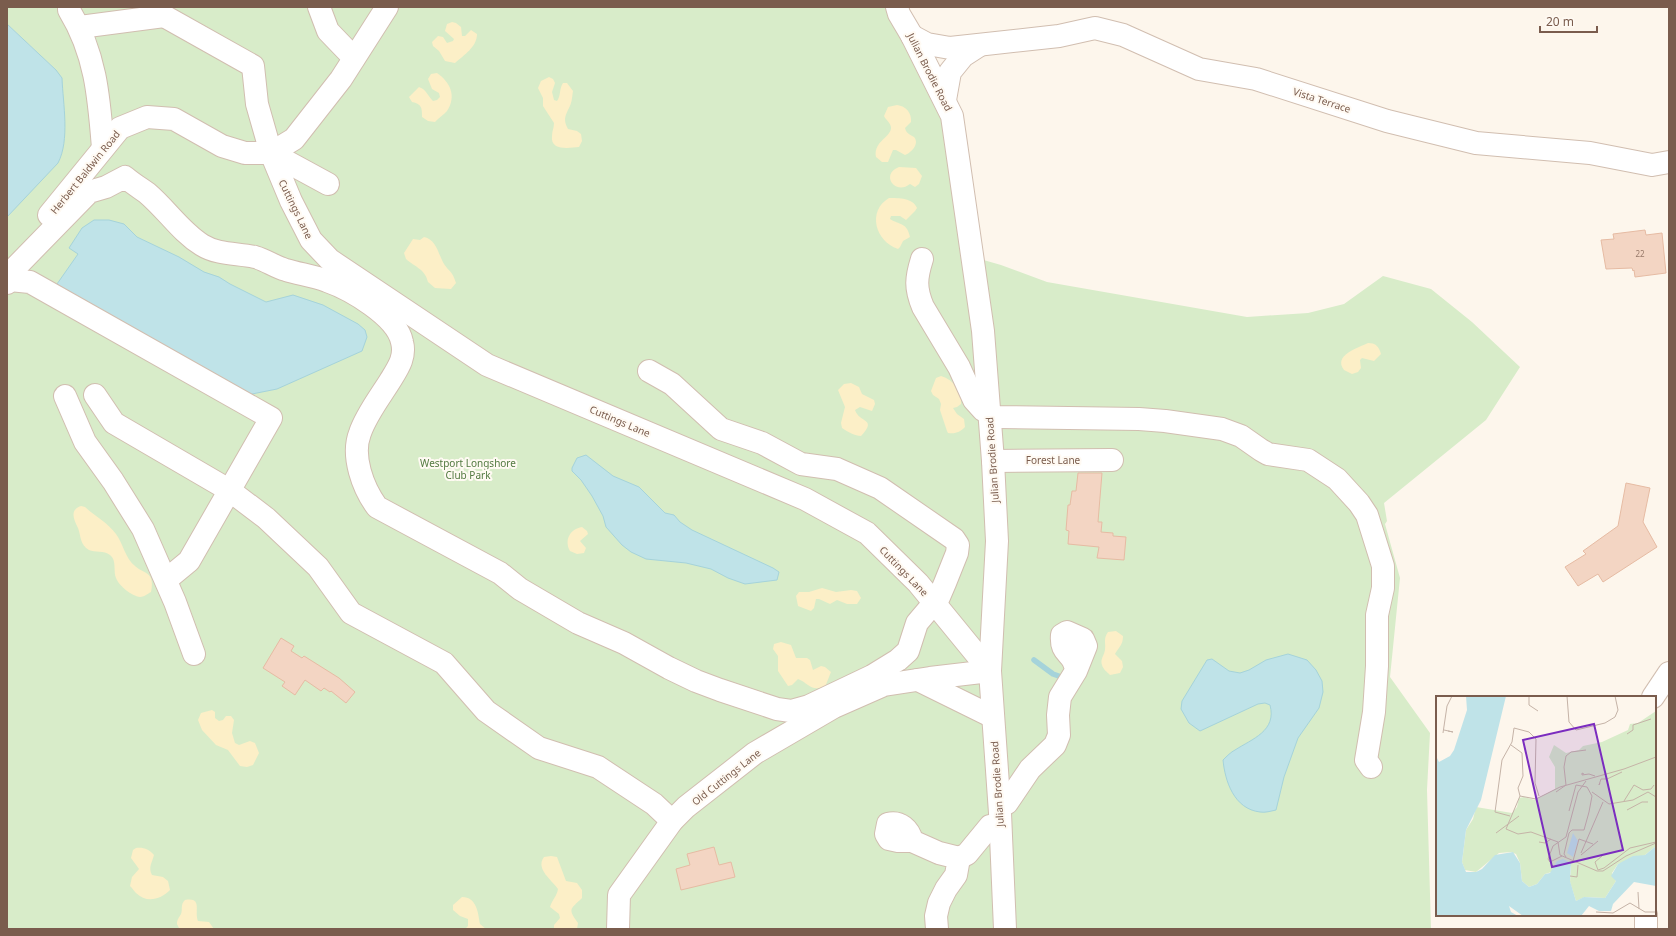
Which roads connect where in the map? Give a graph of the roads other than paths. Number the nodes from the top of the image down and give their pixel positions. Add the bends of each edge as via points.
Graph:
1 (69, 7) edge
2 (319, 7) edge
3 (386, 7) edge
4 (897, 7) edge
5 (160, 12) edge
6 (80, 27) junction
7 (912, 36) junction
8 (980, 44) junction
9 (354, 58) junction
10 (944, 100) junction
11 (103, 148) junction
12 (271, 153) junction
13 (1669, 162) edge
14 (328, 184) dead end
15 (922, 259) dead end
16 (8, 274) edge
17 (649, 371) dead end
18 (95, 395) dead end
19 (65, 396) dead end
20 (989, 412) junction
21 (1112, 460) dead end
22 (993, 461) junction
23 (229, 490) junction
24 (166, 580) junction
25 (934, 602) junction
26 (194, 654) dead end
27 (990, 672) junction
28 (1669, 673) edge
29 (918, 680) junction
30 (1070, 680) dead end
31 (1654, 696) edge
32 (993, 717) junction
33 (1371, 767) dead end
34 (1007, 803) dead end
35 (672, 821) junction
36 (990, 826) dead end
37 (912, 841) dead end
38 (958, 858) junction
39 (1646, 916) edge
40 (618, 929) edge
41 (937, 929) edge
42 (1005, 929) edge
43 (1646, 929) edge

1 - 6 street
2 - 9 street via 328,31
3 - 9 street
4 - 7 street, Julian Brodie Road
5 - 6 street
5 - 12 street, Cuttings Lane via 253,66 256,104
6 - 11 street via 95,75
7 - 8 street, Vista Terrace via 927,44 950,48
7 - 10 street, Julian Brodie Road
8 - 10 street, Vista Terrace via 963,56 950,72
8 - 13 street, Vista Terrace via 1059,36 1094,28 1123,35 1199,70 1256,79 1387,121 1476,143 1590,153 1652,165
9 - 12 street via 341,79 294,139
10 - 20 street, Julian Brodie Road via 952,116 983,331
11 - 12 street, Herbert Baldwin Road via 120,128 147,117 174,119 222,146 245,153
11 - 16 street, Herbert Baldwin Road via 38,228
12 - 14 street
12 - 25 street, Cuttings Lane via 310,240 330,260 433,330 487,365 805,499 867,534
15 - 20 street via 916,283 923,307 950,350 974,400
16 - 23 street via 30,282 270,418
16 - 25 street via 89,192 125,178 148,194 184,231 202,245 214,251 257,258 284,270 327,280 353,293 376,308 395,327 402,340 404,352 399,367 360,433 356,448 361,473 377,507 500,573 578,623 624,643 696,681 720,690 777,709 791,710 809,706 872,676 898,660 908,651 917,623
17 - 25 street via 672,384 721,429 762,443 801,464 837,469 880,488 954,539 958,545 957,554
18 - 23 street via 114,423
19 - 24 street via 85,442 143,529
20 - 22 street, Julian Brodie Road
20 - 33 street via 997,417 1139,419 1222,429 1241,436 1268,454 1308,460 1337,479 1367,514 1383,566 1383,588 1377,615 1374,712 1366,760
21 - 22 street, Forest Lane
22 - 27 street, Julian Brodie Road via 997,541
23 - 24 street via 189,561
23 - 35 street via 266,518 318,567 351,613 444,663 486,711 539,748 598,767 654,804
24 - 26 street
25 - 27 street, Cuttings Lane
27 - 29 street, Old Cuttings Lane
27 - 32 street, Julian Brodie Road
28 - 31 street
29 - 32 street
29 - 35 street, Old Cuttings Lane via 884,685 828,711 755,753
30 - 34 street via 1060,697 1059,735 1055,744 1030,769
32 - 42 street, Julian Brodie Road
35 - 40 street, Old Cuttings Lane via 619,895
36 - 38 street via 967,854
37 - 38 street
38 - 41 street via 956,875 939,904 936,916
39 - 43 street

